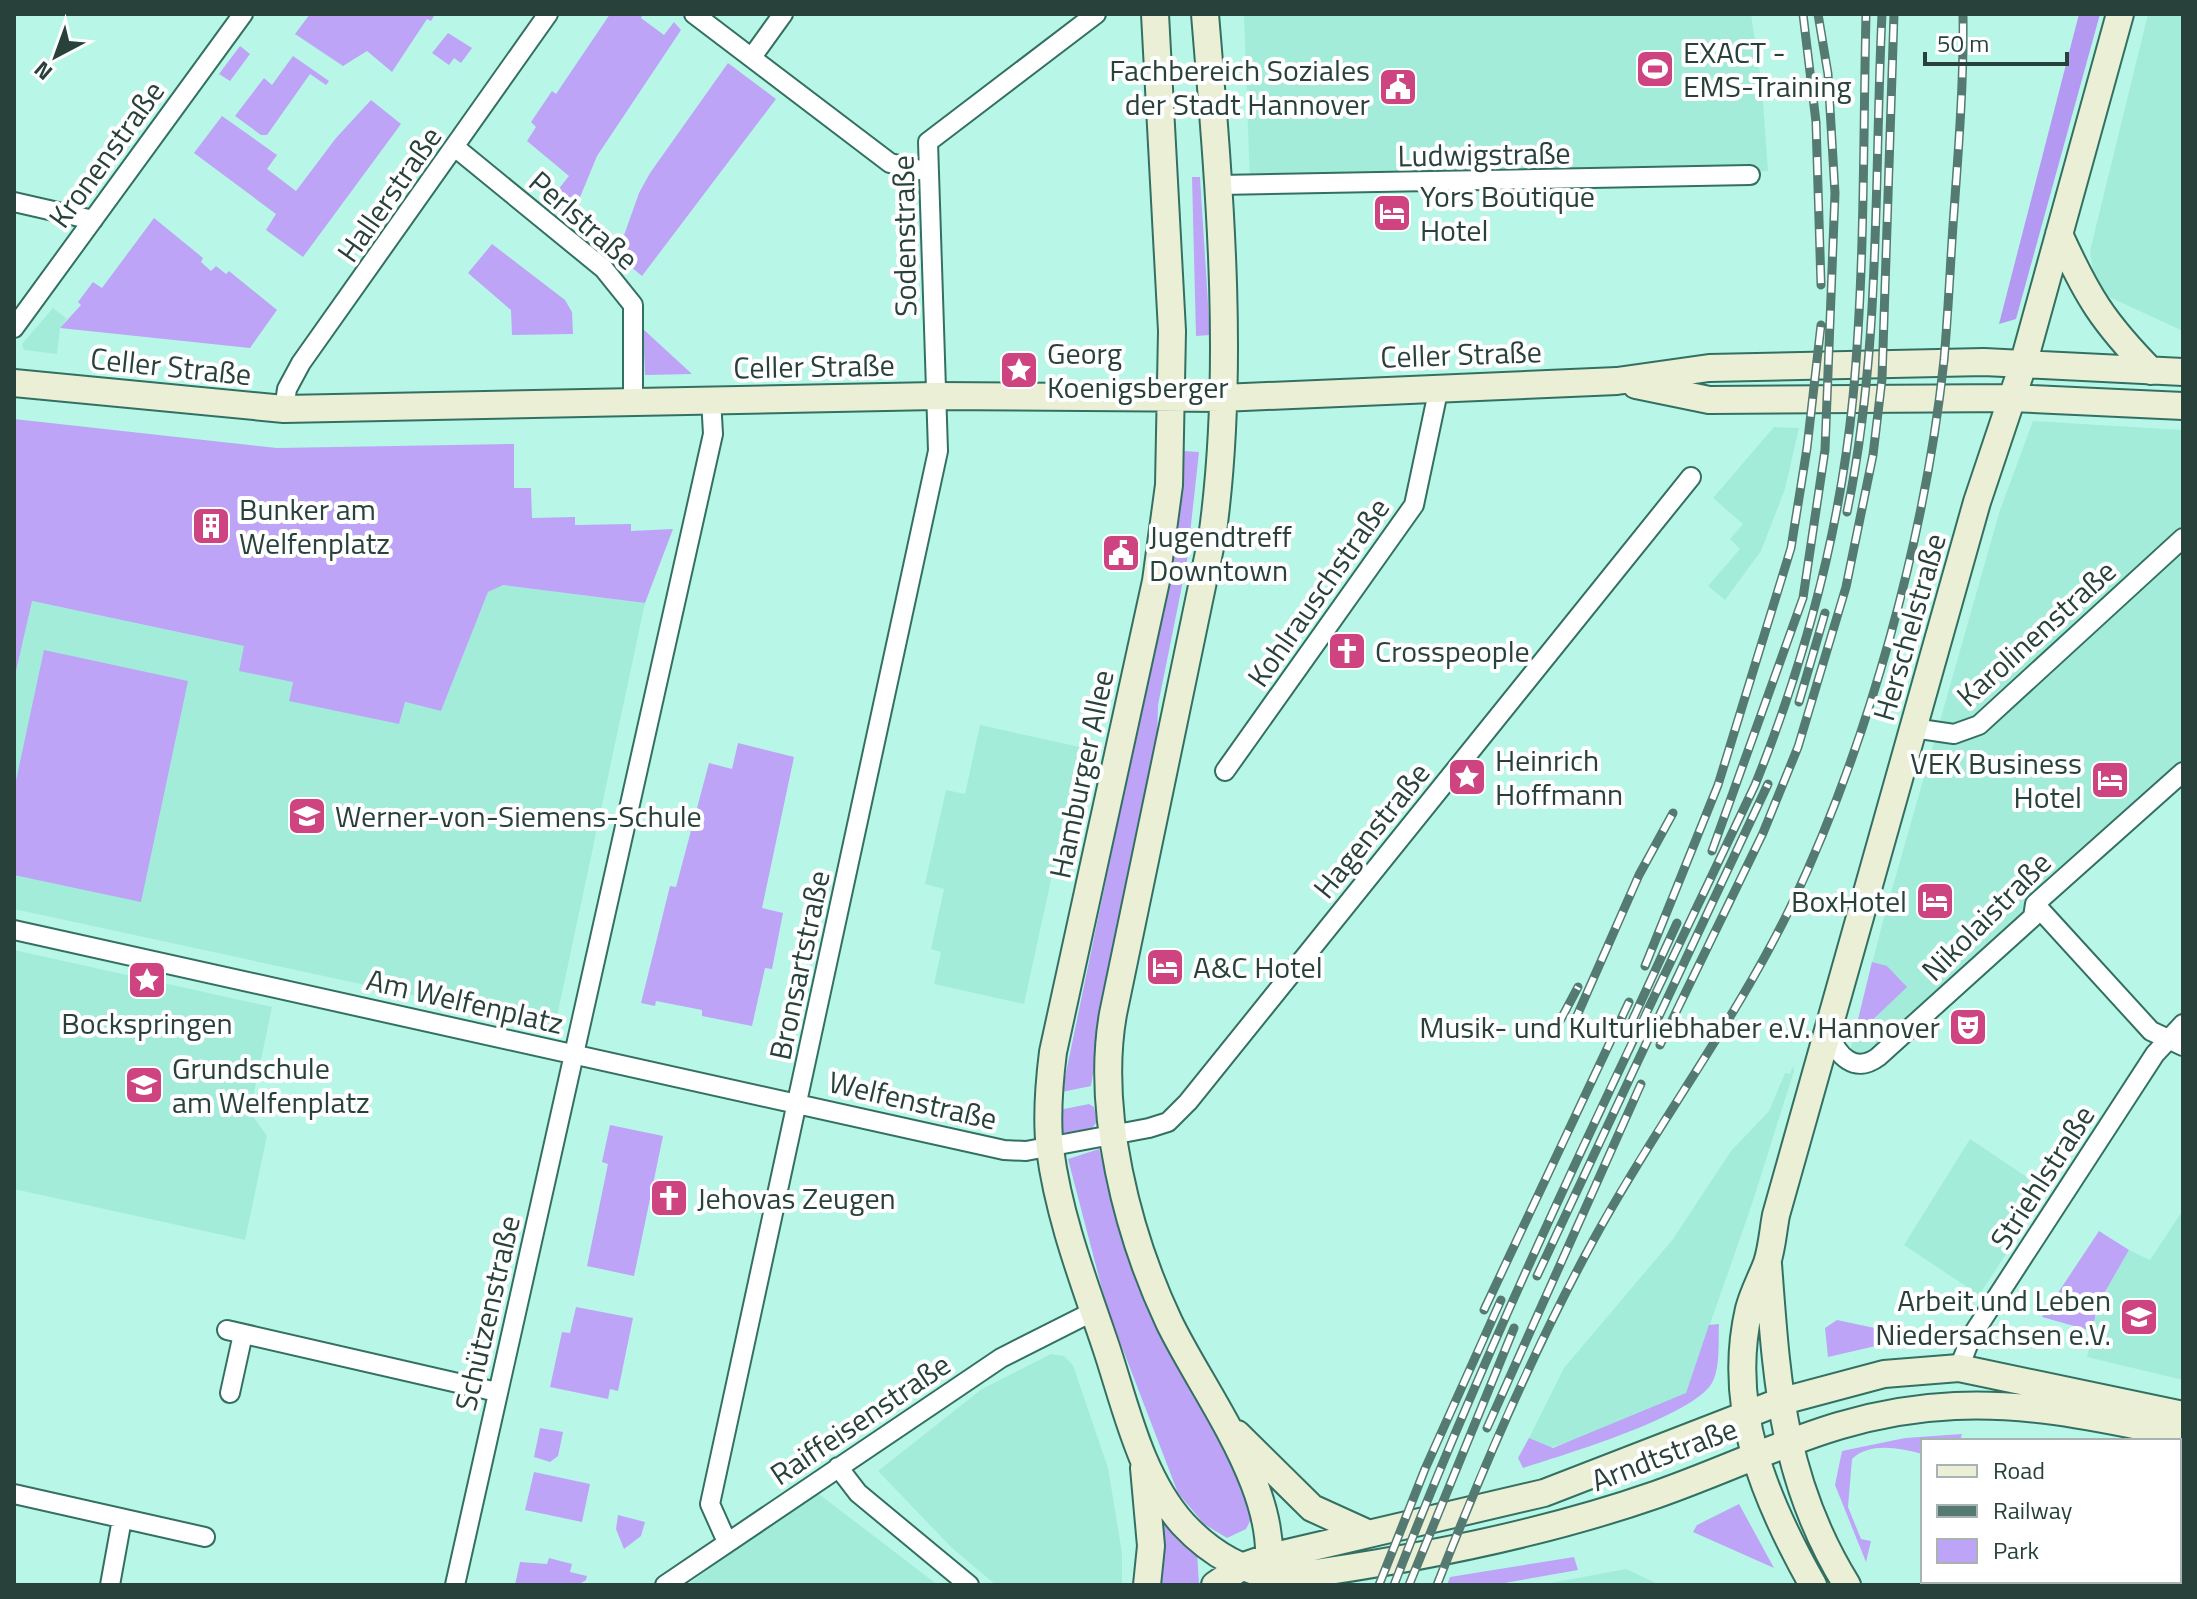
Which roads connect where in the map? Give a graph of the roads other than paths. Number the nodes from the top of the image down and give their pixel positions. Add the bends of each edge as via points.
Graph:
1 (243, 14) edge
2 (548, 14) edge
3 (694, 14) edge
4 (783, 14) edge
5 (1096, 14) edge
6 (1155, 14) edge
7 (1205, 14) edge
8 (2120, 14) edge
9 (752, 57) junction
10 (456, 148) junction
11 (929, 172) junction
12 (1750, 175) dead end
13 (1219, 185) junction
14 (14, 202) edge
15 (93, 220) junction
16 (2059, 234) junction
17 (14, 328) edge
18 (2023, 365) junction
19 (2151, 371) junction
20 (2183, 372) edge
21 (1617, 381) junction
22 (14, 383) edge
23 (1439, 387) junction
24 (935, 396) junction
25 (1173, 398) junction
26 (1222, 398) junction
27 (2012, 398) junction
28 (711, 399) junction
29 (633, 402) junction
30 (2183, 406) edge
31 (284, 409) junction
32 (1691, 477) dead end
33 (2183, 538) edge
34 (1913, 728) junction
35 (1225, 771) dead end
36 (2183, 772) edge
37 (2035, 904) junction
38 (14, 930) edge
39 (2183, 1024) edge
40 (1830, 1034) junction
41 (2175, 1042) edge
42 (576, 1055) junction
43 (798, 1103) junction
44 (1112, 1135) junction
45 (1038, 1149) junction
46 (1768, 1261) junction
47 (1094, 1311) junction
48 (1959, 1368) junction
49 (497, 1392) junction
50 (230, 1393) dead end
51 (1779, 1402) junction
52 (1745, 1415) junction
53 (2183, 1415) edge
54 (1221, 1416) junction
55 (2183, 1435) edge
56 (1786, 1442) junction
57 (1753, 1455) junction
58 (1143, 1460) junction
59 (838, 1467) junction
60 (14, 1494) edge
61 (122, 1519) junction
62 (1367, 1533) junction
63 (205, 1537) dead end
64 (727, 1542) junction
65 (1241, 1567) junction
66 (1268, 1573) edge
67 (1335, 1577) edge
68 (110, 1585) edge
69 (455, 1585) edge
70 (665, 1585) edge
71 (969, 1585) edge
72 (1147, 1585) edge
73 (1215, 1585) edge
74 (1813, 1585) edge
75 (1847, 1585) edge

1 - 15 street, Kronenstraße
2 - 10 street, Hallerstraße
3 - 9 street
4 - 9 street
5 - 11 street, Sodenstraße via 928,142
6 - 25 main road, Hamburger Allee
7 - 13 main road
8 - 16 main road, Herschelstraße
9 - 11 street via 890,163
10 - 29 street, Perlstraße via 624,289 633,305
10 - 31 street, Hallerstraße via 301,363 287,389
11 - 24 street, Sodenstraße
12 - 13 street, Ludwigstraße
13 - 26 main road
14 - 15 street
15 - 17 street, Kronenstraße
16 - 18 main road, Herschelstraße
16 - 19 main road via 2090,301
18 - 19 main road, Celler Straße
18 - 21 main road, Celler Straße via 1709,368
18 - 27 main road, Herschelstraße
19 - 20 main road, Celler Straße
21 - 23 main road, Celler Straße
21 - 27 main road, Celler Straße via 1709,400
22 - 31 main road, Celler Straße
23 - 26 main road, Celler Straße
23 - 35 street, Kohlrauschstraße via 1414,505
24 - 25 main road, Celler Straße
24 - 28 main road, Celler Straße
24 - 43 street, Bronsartstraße via 938,451
25 - 26 main road, Celler Straße
25 - 45 main road, Hamburger Allee via 1158,566 1053,1052
26 - 44 main road via 1212,538 1107,1048
27 - 30 main road, Celler Straße
27 - 34 main road, Herschelstraße
28 - 29 main road, Celler Straße
28 - 42 street, Am Welfenplatz via 713,434
29 - 31 main road, Celler Straße
32 - 44 street, Hagenstraße via 1188,1102 1168,1122
33 - 34 street, Karolinenstraße via 1979,725 1954,734
34 - 40 main road, Herschelstraße
36 - 37 street, Nikolaistraße
37 - 40 street, Nikolaistraße via 2033,917 1872,1062 1843,1058
37 - 41 street via 2151,1031
38 - 42 street, Am Welfenplatz
39 - 41 street, Striehlstraße
40 - 46 main road, Herschelstraße via 1776,1215
41 - 48 street, Striehlstraße via 1971,1337
42 - 43 street, Welfenstraße
42 - 49 street, Schützenstraße
43 - 45 street, Welfenstraße via 1004,1150
43 - 64 street, Bronsartstraße via 710,1504
44 - 45 street, Hagenstraße
44 - 54 main road via 1151,1280
45 - 47 main road, Hamburger Allee
46 - 51 main road, Herschelstraße
46 - 52 main road, Herschelstraße via 1749,1310 1742,1384
47 - 58 main road, Hamburger Allee
47 - 59 street, Raiffeisenstraße via 1001,1358
48 - 51 main road, Arndtstraße via 1884,1374
48 - 53 main road, Arndtstraße
49 - 50 street via 235,1332
49 - 69 street, Schützenstraße
51 - 52 main road, Arndtstraße
51 - 56 main road, Herschelstraße
52 - 57 main road, Herschelstraße
52 - 62 main road, Arndtstraße via 1544,1493
54 - 62 main road via 1312,1508
54 - 66 main road via 1264,1514
55 - 56 main road, Arndtstraße via 2020,1407 1955,1406 1849,1420
56 - 57 main road, Arndtstraße
56 - 75 main road, Herschelstraße via 1826,1548
57 - 67 main road, Arndtstraße via 1590,1516
57 - 74 main road, Herschelstraße via 1783,1533
58 - 65 main road, Hamburger Allee via 1181,1522
58 - 72 main road via 1151,1546
59 - 64 street, Raiffeisenstraße
59 - 71 street via 858,1493
60 - 61 street
61 - 63 street
61 - 68 street
62 - 66 main road, Arndtstraße
64 - 70 street, Raiffeisenstraße
65 - 66 main road
65 - 73 main road
66 - 67 main road, Arndtstraße

